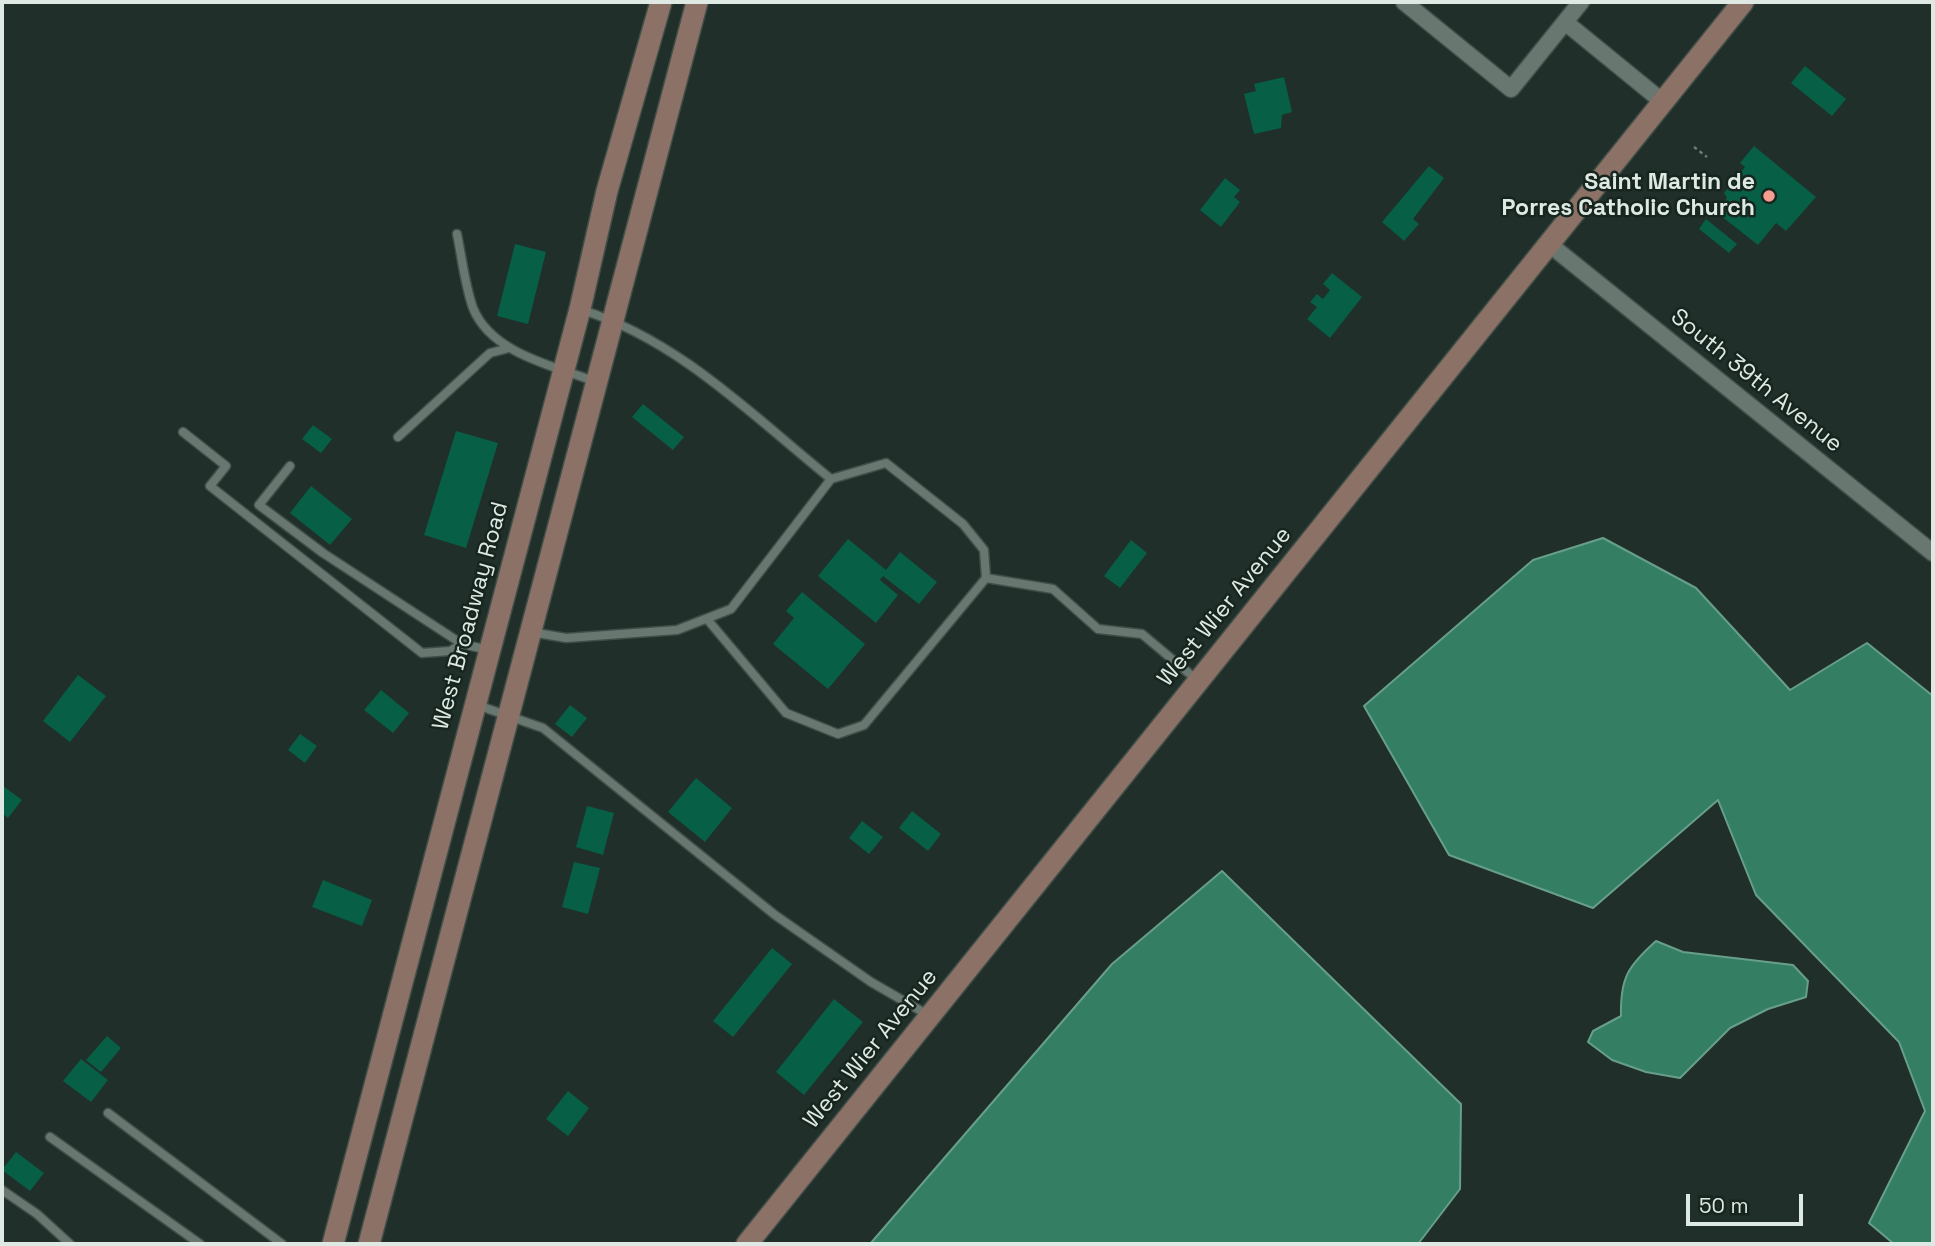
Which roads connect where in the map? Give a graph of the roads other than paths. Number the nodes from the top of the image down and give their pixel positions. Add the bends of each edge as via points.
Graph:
1 (661, 2) edge
2 (697, 2) edge
3 (1404, 2) edge
4 (1581, 2) edge
5 (1743, 2) edge
6 (1565, 22) junction
7 (1663, 102) junction
8 (457, 234) dead end
9 (1549, 244) junction
10 (580, 309) junction
11 (613, 320) junction
12 (509, 348) junction
13 (563, 370) junction
14 (596, 382) junction
15 (183, 432) dead end
16 (398, 436) dead end
17 (290, 466) dead end
18 (831, 479) junction
19 (1933, 553) edge
20 (986, 578) junction
21 (707, 619) junction
22 (531, 632) junction
23 (462, 644) junction
24 (489, 650) junction
25 (1199, 681) junction
26 (474, 704) junction
27 (509, 716) junction
28 (930, 1017) junction
29 (373, 1092) junction
30 (407, 1102) junction
31 (108, 1114) dead end
32 (50, 1137) dead end
33 (2, 1190) edge
34 (71, 1244) edge
35 (200, 1244) edge
36 (282, 1244) edge
37 (333, 1244) edge
38 (369, 1244) edge
39 (747, 1244) edge

1 - 10 main road, West Broadway Road via 607,191
2 - 11 main road
3 - 6 street via 1511,89
4 - 6 street
5 - 7 main road, West Wier Avenue
6 - 7 street
7 - 9 main road, West Wier Avenue
8 - 12 lane via 473,309 488,331
9 - 19 street, South 39th Avenue
9 - 25 main road, West Wier Avenue
10 - 11 lane
10 - 13 main road, West Broadway Road
11 - 14 main road
11 - 18 lane via 673,351
12 - 13 lane
12 - 16 lane via 491,353
13 - 14 lane
13 - 24 main road, West Broadway Road
14 - 22 main road
15 - 23 lane via 226,466 210,486 422,653 450,651
17 - 23 lane via 259,505 323,554
18 - 20 lane via 886,463 963,524 984,550
18 - 21 lane via 732,609
20 - 21 lane via 864,725 838,734 786,713
20 - 25 lane via 1053,589 1098,629 1142,634
21 - 22 lane via 677,630 566,638
22 - 27 main road
23 - 24 lane
24 - 26 main road, West Broadway Road
25 - 28 main road, West Wier Avenue
26 - 27 lane
26 - 29 main road, West Broadway Road
27 - 28 lane via 543,728 775,915
27 - 30 main road
28 - 39 main road, West Wier Avenue
29 - 30 main road
29 - 37 main road, West Broadway Road
30 - 38 main road
31 - 36 lane
32 - 35 lane
33 - 34 lane

